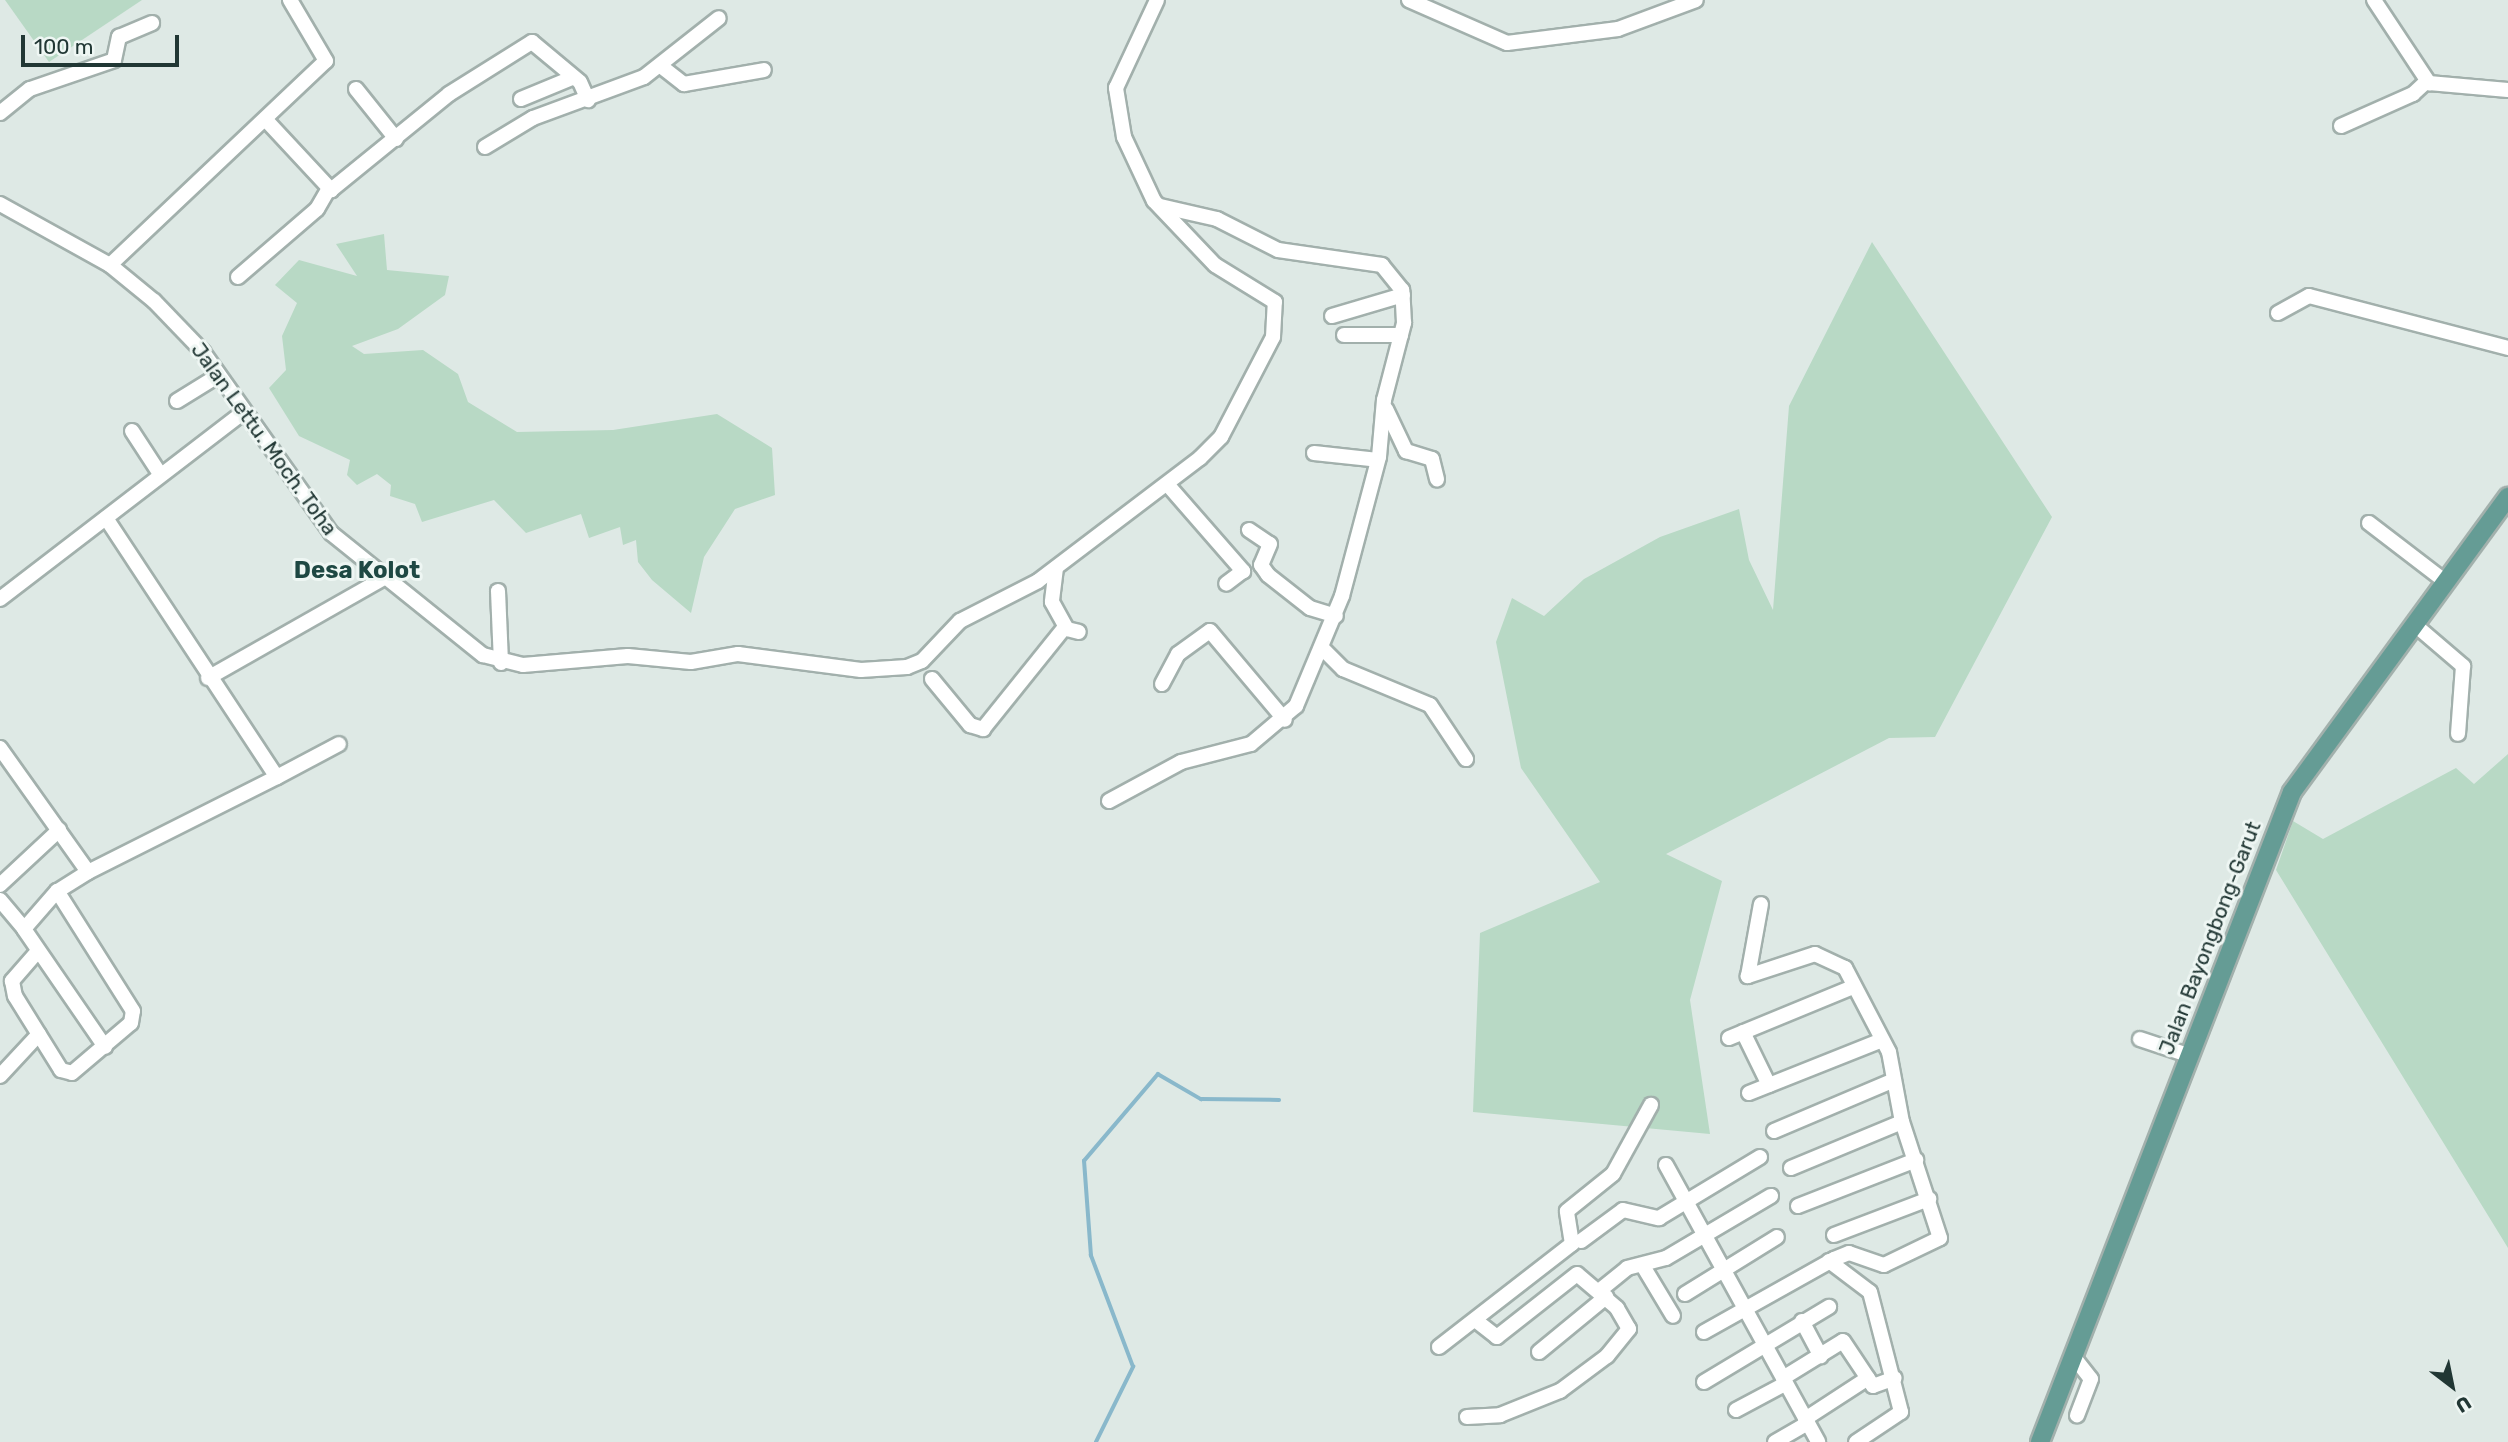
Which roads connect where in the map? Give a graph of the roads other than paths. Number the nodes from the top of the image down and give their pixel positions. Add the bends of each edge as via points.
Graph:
1 (290, 0) edge
2 (1148, 0) edge
3 (1157, 0) edge
4 (1409, 0) edge
5 (1696, 0) edge
6 (2374, 0) edge
7 (719, 18) dead end
8 (152, 23) dead end
9 (662, 67) junction
10 (764, 70) dead end
11 (574, 77) junction
12 (1119, 79) junction
13 (2427, 81) junction
14 (356, 89) dead end
15 (2508, 90) edge
16 (520, 99) dead end
17 (588, 100) junction
18 (0, 113) edge
19 (267, 120) junction
20 (2341, 126) dead end
21 (396, 139) junction
22 (485, 147) dead end
23 (328, 190) junction
24 (0, 204) edge
25 (1160, 206) junction
26 (110, 265) junction
27 (238, 276) dead end
28 (1399, 296) junction
29 (2278, 313) dead end
30 (1332, 316) dead end
31 (1396, 334) junction
32 (1344, 335) dead end
33 (2508, 348) edge
34 (219, 375) junction
35 (177, 401) dead end
36 (1384, 404) junction
37 (244, 412) junction
38 (132, 431) dead end
39 (1314, 453) dead end
40 (1373, 458) junction
41 (160, 474) junction
42 (1437, 479) dead end
43 (1167, 484) junction
44 (2508, 497) edge
45 (106, 518) junction
46 (2369, 523) dead end
47 (1249, 530) dead end
48 (1056, 568) junction
49 (384, 578) junction
50 (2446, 582) junction
51 (1226, 584) dead end
52 (498, 591) dead end
53 (0, 599) edge
54 (1329, 614) junction
55 (2414, 624) junction
56 (1322, 648) junction
57 (501, 663) junction
58 (208, 678) junction
59 (932, 679) dead end
60 (1162, 684) dead end
61 (1285, 720) junction
62 (2458, 734) dead end
63 (339, 744) dead end
64 (0, 748) edge
65 (1466, 759) dead end
66 (276, 777) junction
67 (1109, 801) dead end
68 (59, 830) junction
69 (88, 872) junction
70 (0, 885) edge
71 (57, 891) junction
72 (0, 900) edge
73 (1761, 904) dead end
74 (23, 929) junction
75 (38, 951) junction
76 (1853, 987) junction
77 (39, 1034) junction
78 (1882, 1040) junction
79 (2140, 1040) dead end
80 (105, 1047) junction
81 (2188, 1055) junction
82 (0, 1076) edge
83 (1894, 1080) junction
84 (1769, 1085) junction
85 (1749, 1093) dead end
86 (1651, 1105) dead end
87 (1902, 1122) junction
88 (1774, 1131) dead end
89 (1759, 1157) dead end
90 (1916, 1160) junction
91 (1666, 1165) dead end
92 (1791, 1168) dead end
93 (1771, 1196) dead end
94 (1929, 1199) junction
95 (1686, 1200) junction
96 (1798, 1206) dead end
97 (1834, 1235) dead end
98 (1706, 1236) junction
99 (1777, 1237) dead end
100 (1581, 1241) dead end
101 (1831, 1260) junction
102 (1643, 1266) junction
103 (1723, 1271) junction
104 (1603, 1294) junction
105 (1685, 1294) dead end
106 (1829, 1307) dead end
107 (1743, 1309) junction
108 (1673, 1317) dead end
109 (1802, 1321) junction
110 (1478, 1322) junction
111 (1704, 1332) dead end
112 (1763, 1343) junction
113 (1439, 1348) dead end
114 (1539, 1352) dead end
115 (1821, 1356) junction
116 (2073, 1356) junction
117 (1868, 1378) junction
118 (1895, 1378) junction
119 (1784, 1381) junction
120 (1704, 1382) dead end
121 (1736, 1410) dead end
122 (2077, 1415) dead end
123 (1467, 1417) dead end
124 (1806, 1421) junction
125 (1775, 1442) edge
126 (1818, 1442) edge
127 (1856, 1442) edge
128 (2040, 1442) edge

1 - 19 street via 327,61
2 - 12 street via 1112,68
3 - 12 street
4 - 5 street via 1468,30 1516,43 1618,29
6 - 13 street
7 - 9 street
8 - 18 street via 119,37 114,60 30,89
9 - 10 street via 684,85
9 - 17 street
11 - 16 street
11 - 17 street
11 - 21 street via 532,42 449,94
12 - 25 street via 1124,137 1138,177
13 - 15 street via 2447,89
13 - 20 street via 2413,94
14 - 21 street
17 - 22 street via 533,118
19 - 23 street
19 - 26 street via 198,176
21 - 23 street
23 - 27 street via 317,209
24 - 26 street, Jalan Lettu. Moch. Toha
25 - 28 street via 1217,219 1278,250 1382,265
25 - 43 street via 1214,265 1265,290 1279,315 1221,437
26 - 34 street, Jalan Lettu. Moch. Toha via 182,328
28 - 30 street
28 - 31 street
29 - 33 street via 2309,296
31 - 32 street
31 - 36 street
34 - 35 street
34 - 37 street, Jalan Lettu. Moch. Toha
36 - 40 street
36 - 42 street via 1406,451 1432,459
37 - 41 street
37 - 49 street, Jalan Lettu. Moch. Toha via 331,533
38 - 41 street
39 - 40 street
40 - 54 street
41 - 45 street
43 - 48 street
43 - 51 street via 1243,571
44 - 50 main road, Jalan Bayongbong-Garut
45 - 53 street
45 - 58 street
46 - 50 street
47 - 54 street via 1270,544 1264,572
48 - 57 street via 968,616 922,661 907,667 861,670 738,654 691,662 628,656
48 - 59 street via 1050,595 1072,630 983,729 970,725
49 - 57 street, Jalan Lettu. Moch. Toha via 471,647
49 - 58 street
50 - 55 main road, Jalan Bayongbong-Garut
52 - 57 street
54 - 56 street
55 - 62 street via 2465,672
55 - 81 main road, Jalan Bayongbong-Garut via 2292,792
56 - 61 street
56 - 65 street via 1349,672 1430,705
58 - 66 street
60 - 61 street via 1178,654 1210,631
61 - 67 street via 1237,752 1181,762
63 - 66 street
64 - 68 street
66 - 69 street
68 - 69 street
68 - 70 street
69 - 71 street
71 - 74 street
71 - 80 street via 133,1011 131,1023
72 - 74 street
73 - 76 street via 1748,976 1815,954 1839,961
74 - 75 street
75 - 77 street via 12,981
75 - 80 street
76 - 78 street
76 - 84 street via 1736,1035
77 - 80 street via 67,1073
77 - 82 street
78 - 83 street
78 - 84 street
79 - 81 street
81 - 116 main road, Jalan Bayongbong-Garut
83 - 87 street
83 - 88 street
84 - 85 street
86 - 110 street via 1613,1174 1566,1213 1572,1244
87 - 90 street
87 - 92 street
89 - 95 street
90 - 94 street
90 - 96 street
91 - 95 street
93 - 98 street
94 - 97 street
94 - 101 street via 1937,1243 1884,1265 1849,1253
95 - 98 street
95 - 100 street via 1653,1220 1623,1210
98 - 102 street
98 - 103 street
99 - 103 street
101 - 107 street
101 - 118 street via 1870,1292
102 - 104 street via 1626,1268
102 - 108 street
103 - 105 street
103 - 107 street
104 - 110 street via 1575,1274 1497,1337
104 - 114 street
104 - 123 street via 1629,1329 1607,1356 1536,1403
106 - 109 street
107 - 111 street
107 - 112 street
109 - 112 street
109 - 115 street
110 - 113 street
112 - 119 street
112 - 120 street
115 - 117 street via 1846,1341
115 - 119 street
116 - 122 street via 2091,1379
116 - 128 main road, Jalan Bayongbong-Garut
117 - 118 street via 1874,1386
117 - 124 street
118 - 127 street via 1900,1417
119 - 121 street
119 - 124 street
124 - 125 street
124 - 126 street

